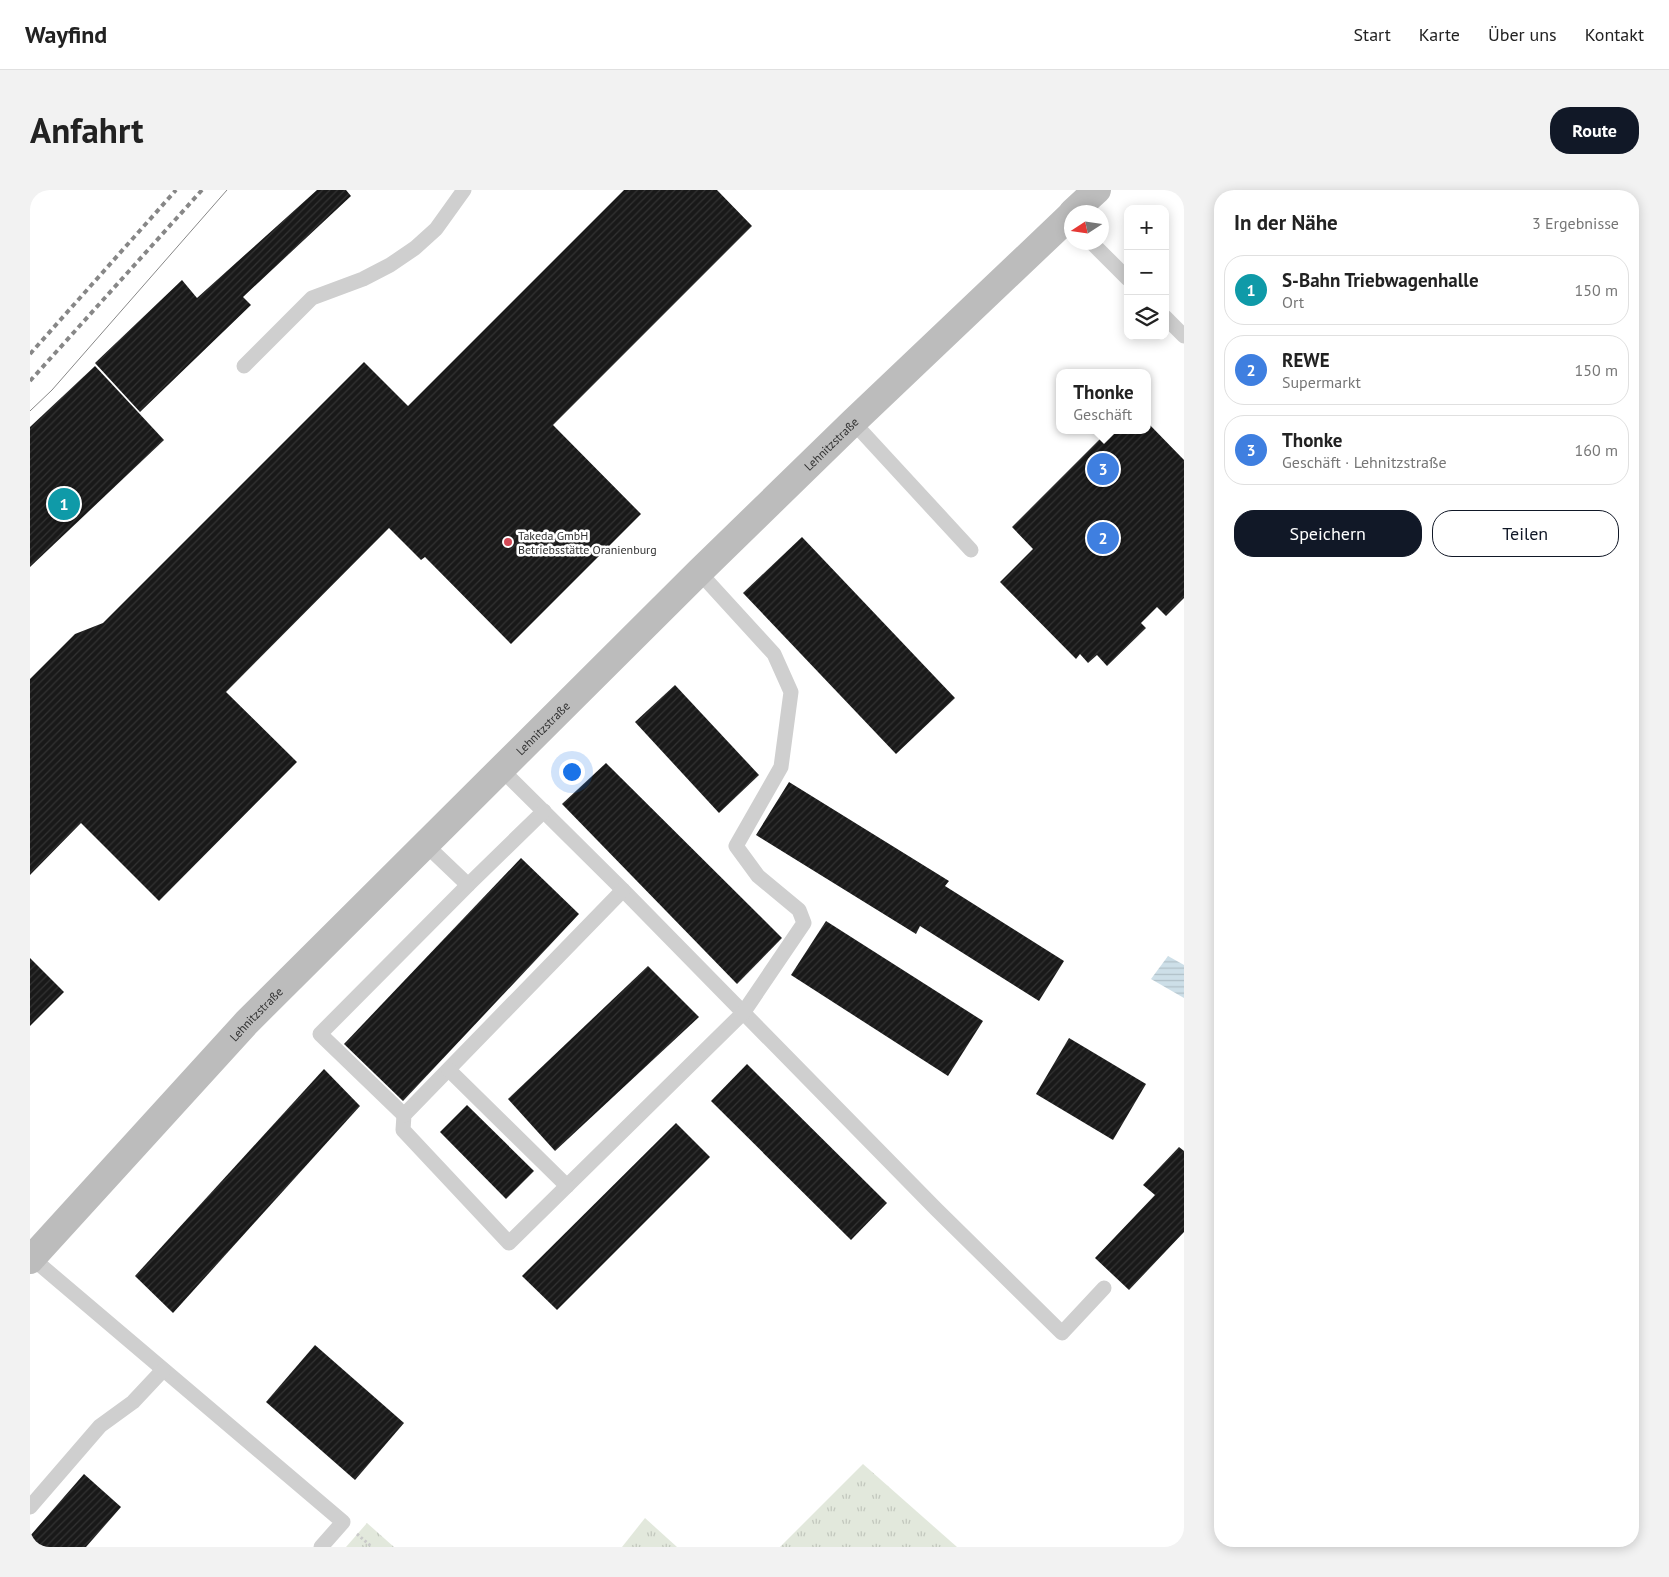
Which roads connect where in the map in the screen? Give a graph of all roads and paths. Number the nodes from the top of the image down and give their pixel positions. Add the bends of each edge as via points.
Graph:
1 (464, 190) edge
2 (1097, 190) edge
3 (1082, 205) edge
4 (1064, 223) edge
5 (1099, 250) edge
6 (1124, 275) edge
7 (1169, 322) edge
8 (1184, 336) edge
9 (244, 366) dead end
10 (853, 422) junction
11 (971, 550) dead end
12 (699, 572) junction
13 (501, 770) junction
14 (544, 811) junction
15 (425, 844) junction
16 (468, 885) junction
17 (623, 890) junction
18 (743, 1014) junction
19 (449, 1070) junction
20 (404, 1115) junction
21 (567, 1186) junction
22 (31, 1259) edge
23 (1104, 1288) dead end
24 (163, 1370) junction
25 (30, 1507) edge
26 (321, 1547) edge

1 - 9 lane via 436,228 415,248 363,279 312,298
2 - 3 main road, Lehnitzstraße
4 - 10 main road, Lehnitzstraße
5 - 6 lane
7 - 8 lane
10 - 11 lane
10 - 12 main road, Lehnitzstraße
12 - 13 main road, Lehnitzstraße
12 - 18 lane via 774,654 791,692 781,766 736,846 758,876 799,910 804,923
13 - 14 lane
13 - 15 main road, Lehnitzstraße
14 - 16 lane
14 - 17 lane
15 - 16 lane
15 - 22 main road, Lehnitzstraße via 248,1022
16 - 20 lane via 320,1034
17 - 18 lane
17 - 19 lane
18 - 21 lane
18 - 23 lane via 1062,1333
19 - 20 lane
19 - 21 lane
20 - 21 lane via 403,1130 509,1243
22 - 24 lane
24 - 25 lane via 133,1402 100,1426
24 - 26 lane via 343,1522

